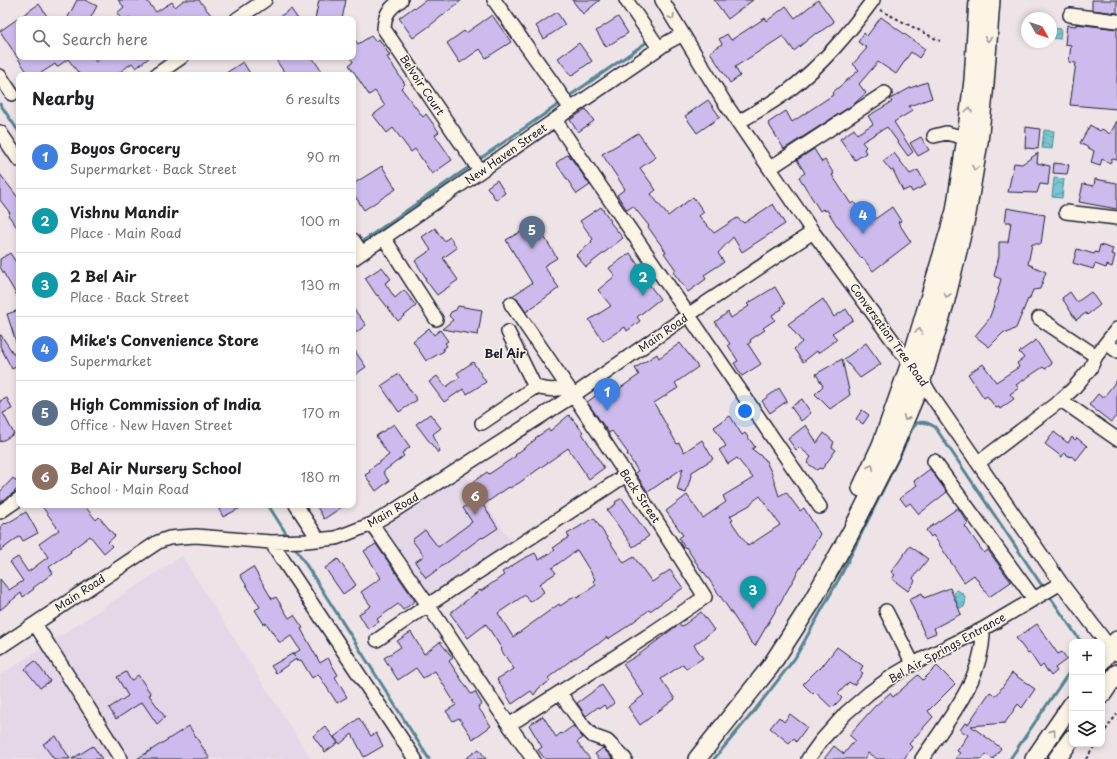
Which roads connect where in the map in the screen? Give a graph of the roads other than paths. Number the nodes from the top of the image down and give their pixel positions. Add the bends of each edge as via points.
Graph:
1 (265, 0) edge
2 (401, 0) edge
3 (494, 0) edge
4 (626, 0) edge
5 (662, 0) edge
6 (978, 0) edge
7 (991, 0) edge
8 (872, 2) edge
9 (1070, 15) dead end
10 (241, 16) edge
11 (1117, 21) edge
12 (683, 34) junction
13 (657, 45) junction
14 (178, 60) edge
15 (160, 72) edge
16 (0, 76) edge
17 (885, 93) dead end
18 (12, 94) dead end
19 (571, 109) junction
20 (555, 120) junction
21 (739, 122) junction
22 (0, 132) edge
23 (934, 136) dead end
24 (966, 138) junction
25 (16, 156) edge
26 (770, 168) junction
27 (480, 171) junction
28 (1066, 212) dead end
29 (1117, 218) edge
30 (813, 232) junction
31 (384, 238) junction
32 (356, 249) edge
33 (511, 304) dead end
34 (688, 315) junction
35 (1039, 318) dead end
36 (436, 319) dead end
37 (1117, 329) edge
38 (508, 332) dead end
39 (1112, 347) edge
40 (1096, 356) junction
41 (910, 363) junction
42 (922, 380) junction
43 (535, 387) junction
44 (571, 391) junction
45 (1061, 400) junction
46 (482, 423) dead end
47 (1117, 439) edge
48 (934, 461) dead end
49 (978, 463) junction
50 (626, 475) junction
51 (16, 501) edge
52 (820, 507) dead end
53 (298, 508) edge
54 (0, 512) edge
55 (372, 524) junction
56 (319, 540) junction
57 (271, 542) junction
58 (1058, 585) junction
59 (1037, 597) junction
60 (428, 605) junction
61 (886, 611) dead end
62 (35, 624) junction
63 (983, 629) junction
64 (377, 640) dead end
65 (0, 647) edge
66 (1112, 651) edge
67 (913, 664) junction
68 (1117, 673) edge
69 (1105, 691) edge
70 (560, 693) junction
71 (1069, 708) edge
72 (508, 725) junction
73 (1069, 742) edge
74 (120, 759) edge
75 (415, 759) edge
76 (533, 759) edge
77 (625, 759) edge
78 (686, 759) edge
79 (697, 759) edge
80 (808, 759) edge
81 (922, 759) edge
82 (1034, 759) edge
83 (1057, 759) edge

1 - 10 street
2 - 27 street, Belvoir Court via 391,8 385,18 384,29
3 - 19 street
4 - 13 street
5 -> 12 street, Conversation Tree Road
24 -> 6 main road
7 -> 42 main road via 981,128 969,200 945,304
8 - 21 street via 822,62 787,92
9 - 11 street
12 - 13 street
12 - 21 street, Conversation Tree Road
13 - 19 street, New Haven Street
14 - 15 street
16 - 18 street
17 - 26 street
19 - 20 street, New Haven Street
20 - 27 street, New Haven Street
20 - 34 street
21 - 26 street, Conversation Tree Road
22 - 25 street
23 - 24 street via 946,133
41 -> 24 main road via 955,210
26 - 30 street, Conversation Tree Road
27 - 31 street, New Haven Street
28 - 29 street
30 - 34 street, Main Road
30 - 41 street, Conversation Tree Road
31 - 32 street, New Haven Street
31 - 36 street
33 - 44 street, Back Street
34 - 44 street, Main Road
34 - 52 street
35 - 40 street
37 - 39 street
38 - 43 street
39 - 40 street
40 - 45 street via 1090,369
41 - 42 street, Conversation Tree Road
78 -> 41 main road via 763,661 802,599 842,528 881,445
42 - 49 street, Conversation Tree Road
42 -> 79 main road via 892,451 810,605 770,667
43 - 44 street
43 - 46 street
44 - 50 street, Back Street
44 - 55 street, Main Road
45 - 47 street
45 - 49 street
48 - 59 street
49 - 58 street, Conversation Tree Road
50 - 60 street
50 - 70 street, Back Street via 705,597
51 - 54 street
53 - 56 street
55 - 56 street, Main Road via 336,538
55 - 60 street
56 - 57 street, Main Road
57 - 62 street, Main Road via 196,536 169,538 158,542
57 - 75 street
58 - 59 street, Bel Air Springs Entrance
58 - 66 street, Conversation Tree Road
59 - 63 street, Bel Air Springs Entrance
60 - 64 street
60 - 72 street
61 - 67 street
62 - 65 street, Main Road
62 - 74 street
63 - 67 street, Bel Air Springs Entrance
63 - 81 street via 983,641 966,693
67 - 80 street, Bel Air Springs Entrance via 869,693 846,713
68 - 69 main road
70 - 72 street
70 - 77 street via 584,727 593,736 607,741
82 -> 71 main road
72 - 76 street
73 - 83 main road

